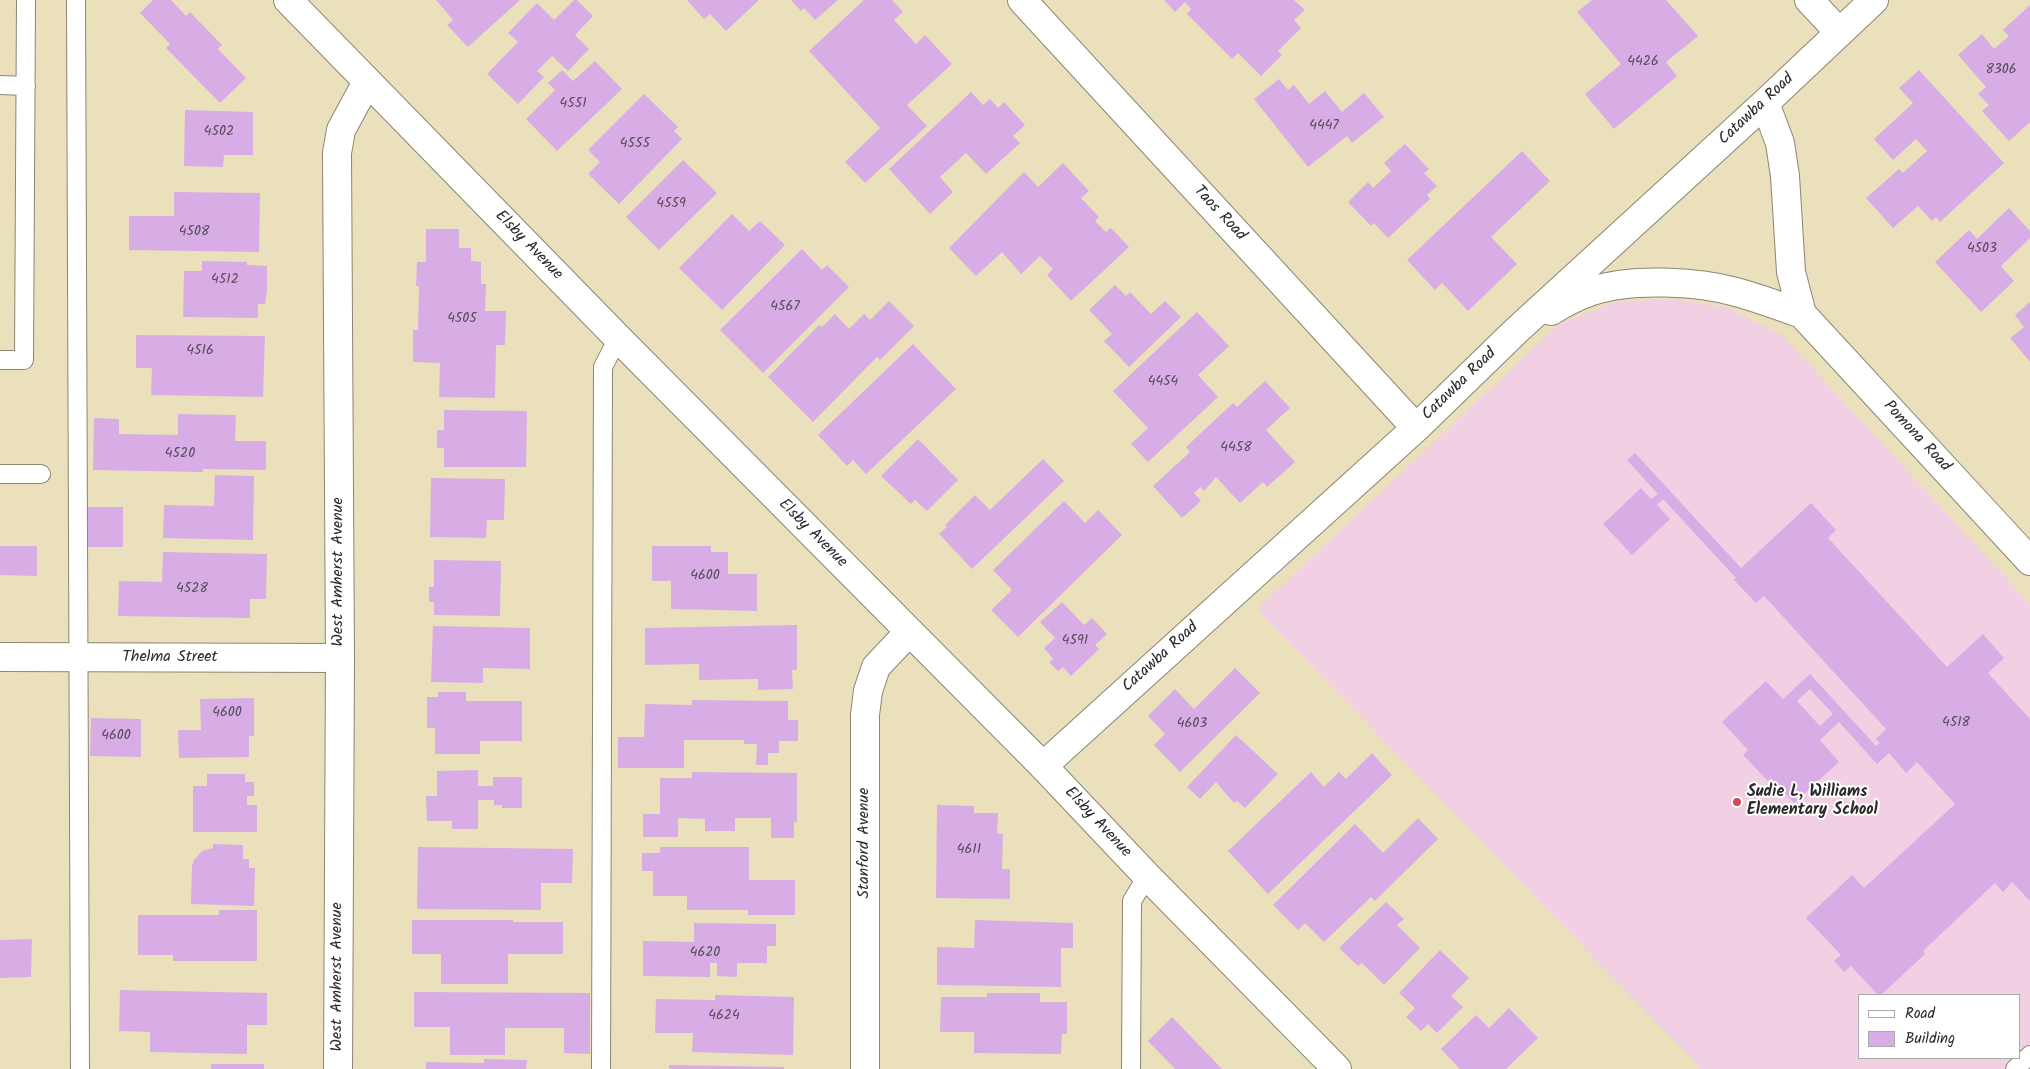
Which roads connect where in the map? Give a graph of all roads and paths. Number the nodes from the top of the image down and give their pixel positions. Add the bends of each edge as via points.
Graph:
1 (26, 0) edge
2 (76, 0) edge
3 (288, 0) edge
4 (1022, 0) edge
5 (1810, 0) edge
6 (1874, 0) edge
7 (1839, 32) junction
8 (367, 82) junction
9 (0, 85) edge
10 (26, 86) junction
11 (1765, 104) junction
12 (1802, 314) junction
13 (1517, 330) junction
14 (618, 338) junction
15 (0, 360) edge
16 (1416, 428) junction
17 (0, 474) edge
18 (41, 474) dead end
19 (2030, 561) edge
20 (909, 632) junction
21 (0, 657) edge
22 (80, 657) junction
23 (340, 658) junction
24 (1042, 766) junction
25 (1147, 876) junction
26 (2030, 1055) edge
27 (80, 1069) edge
28 (338, 1069) edge
29 (601, 1069) edge
30 (865, 1069) edge
31 (1131, 1069) edge
32 (1337, 1069) edge
33 (2015, 1069) edge

1 - 10 lane
2 - 22 lane
3 - 8 street, Elsby Avenue
4 - 16 street, Taos Road
5 - 7 street
6 - 7 street, Catawba Road
7 - 11 street, Catawba Road
8 - 14 street, Elsby Avenue
8 - 23 street, West Amherst Avenue via 340,130 337,153
9 - 10 lane
10 - 15 lane via 24,360
11 - 12 street, Pomona Road via 1780,142 1791,272
11 - 13 street, Catawba Road
12 - 13 street, Pomona Road via 1735,292 1670,282 1626,284 1573,298
12 - 19 street, Pomona Road
13 - 16 street, Catawba Road
14 - 20 street, Elsby Avenue
14 - 29 lane via 603,367
16 - 24 street, Catawba Road
17 - 18 lane
20 - 24 street, Elsby Avenue
20 - 30 street, Stanford Avenue via 876,667 865,715
21 - 22 street, Thelma Street
22 - 23 street, Thelma Street
22 - 27 lane
23 - 28 street, West Amherst Avenue
24 - 25 street, Elsby Avenue
25 - 31 lane via 1132,901
25 - 32 street, Elsby Avenue
26 - 33 lane

